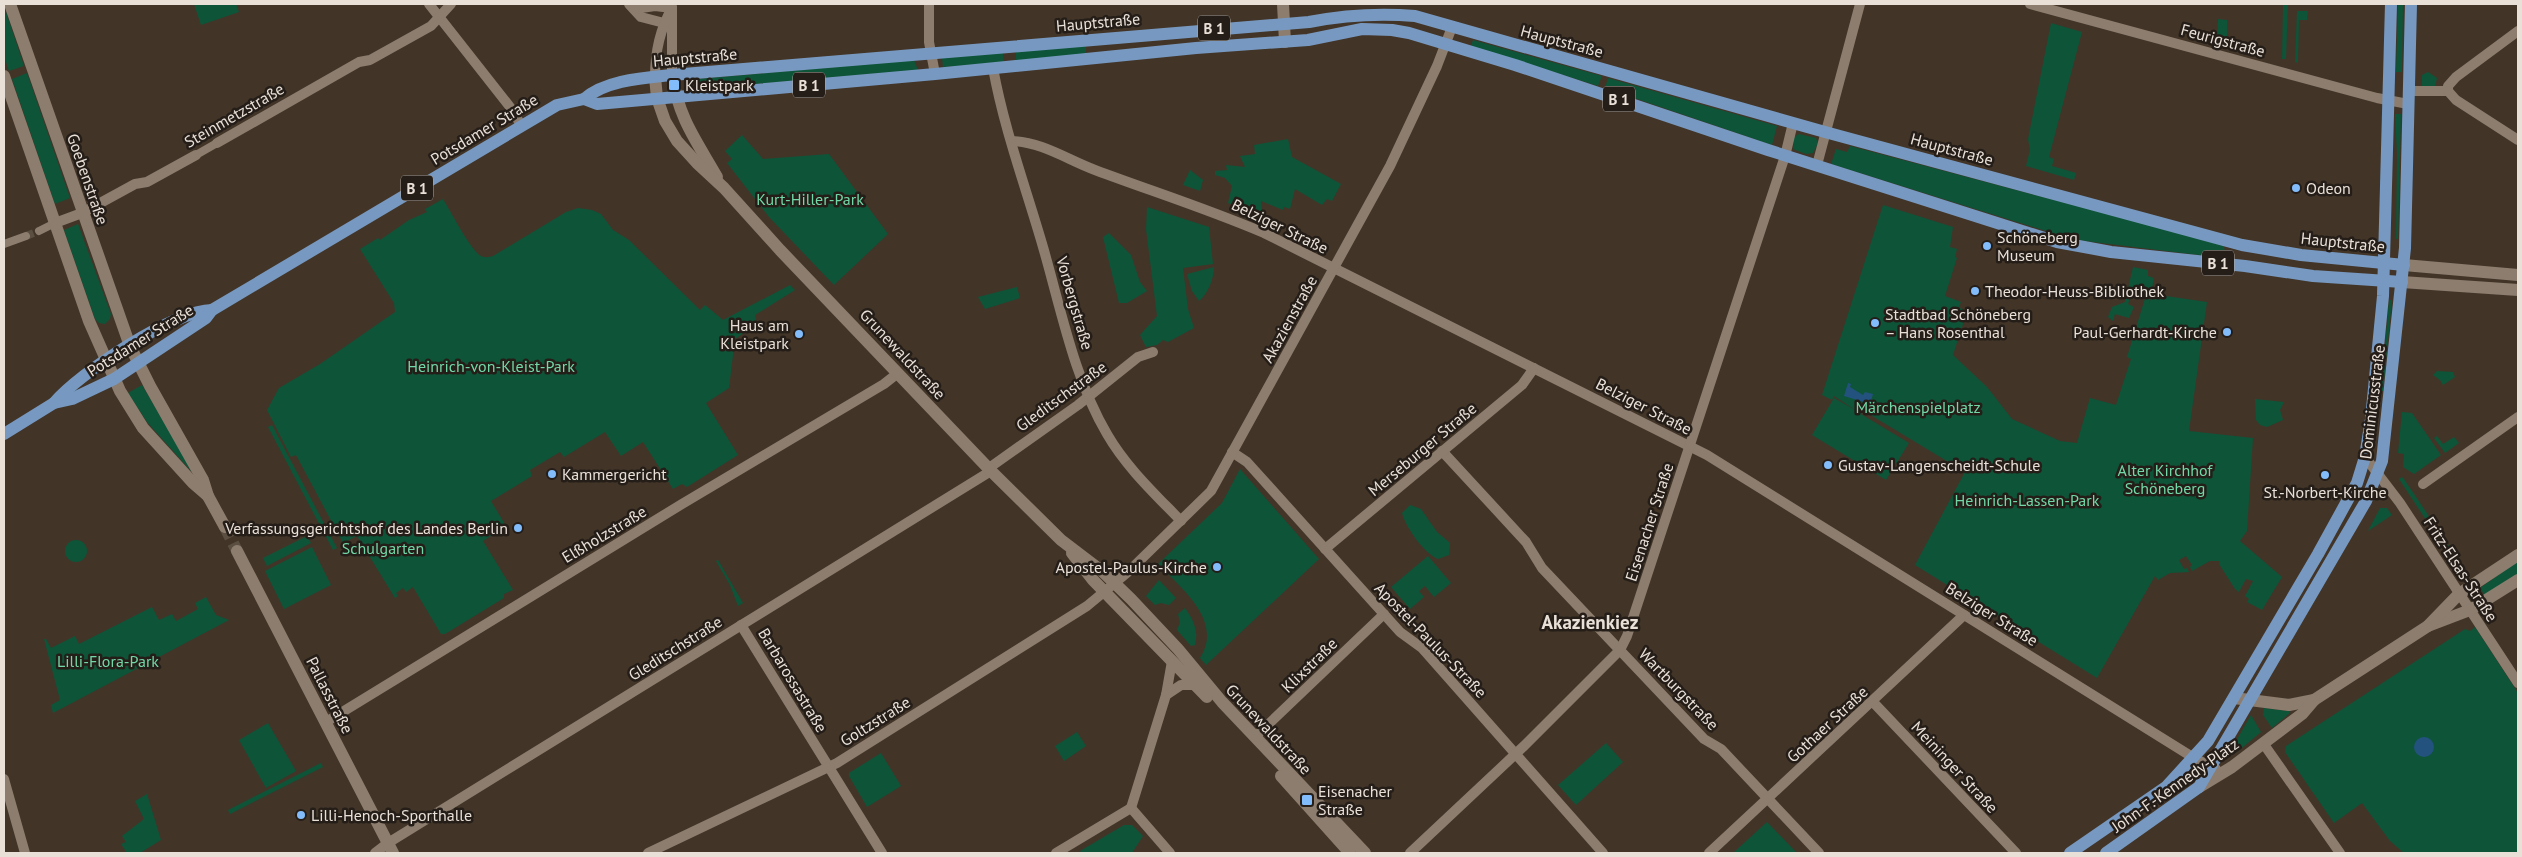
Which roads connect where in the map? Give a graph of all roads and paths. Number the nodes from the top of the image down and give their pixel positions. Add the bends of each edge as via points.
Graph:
1 (10, 4) edge
2 (429, 4) edge
3 (451, 4) edge
4 (929, 4) edge
5 (1283, 4) edge
6 (1860, 4) edge
7 (2030, 4) edge
8 (2391, 4) edge
9 (2411, 4) edge
10 (631, 6) edge
11 (671, 13) edge
12 (439, 17) junction
13 (1284, 23) junction
14 (1452, 27) junction
15 (2518, 31) edge
16 (1285, 42) junction
17 (1446, 44) junction
18 (930, 53) junction
19 (993, 68) junction
20 (934, 74) junction
21 (672, 75) junction
22 (4, 76) edge
23 (655, 77) junction
24 (2409, 91) junction
25 (2448, 91) junction
26 (6, 92) edge
27 (676, 97) junction
28 (657, 98) junction
29 (584, 99) junction
30 (2389, 101) junction
31 (2408, 104) junction
32 (1793, 123) junction
33 (521, 125) junction
34 (1826, 132) junction
35 (2518, 140) edge
36 (1012, 141) junction
37 (217, 143) joint
38 (196, 155) joint
39 (1785, 156) junction
40 (1817, 165) junction
41 (724, 188) junction
42 (82, 213) junction
43 (55, 223) junction
44 (39, 231) tunnel mouth
45 (26, 236) tunnel mouth
46 (2222, 240) junction
47 (4, 244) edge
48 (2242, 245) junction
49 (2217, 263) junction
50 (2385, 263) junction
51 (2404, 265) junction
52 (2242, 266) junction
53 (1334, 269) junction
54 (2518, 275) edge
55 (2384, 282) junction
56 (2402, 282) junction
57 (2518, 290) edge
58 (212, 310) junction
59 (130, 346) junction
60 (1153, 352) dead end
61 (106, 361) junction
62 (139, 364) junction
63 (1534, 368) junction
64 (898, 373) junction
65 (114, 379) junction
66 (1088, 396) junction
67 (54, 404) junction
68 (2518, 417) edge
69 (4, 434) edge
70 (1689, 445) junction
71 (1442, 451) junction
72 (1232, 452) junction
73 (2365, 457) junction
74 (990, 469) junction
75 (2378, 473) junction
76 (2423, 484) dead end
77 (208, 496) junction
78 (1181, 520) junction
79 (224, 527) tunnel mouth
80 (1061, 540) junction
81 (1325, 549) junction
82 (238, 551) tunnel mouth
83 (2518, 555) edge
84 (2518, 580) edge
85 (1115, 584) junction
86 (1105, 593) junction
87 (2460, 594) junction
88 (2470, 610) junction
89 (1384, 614) junction
90 (1964, 615) junction
91 (1154, 623) junction
92 (741, 625) junction
93 (2428, 626) junction
94 (1145, 632) junction
95 (1620, 650) junction
96 (1172, 661) junction
97 (2518, 682) edge
98 (1195, 685) junction
99 (1166, 694) junction
100 (2234, 698) junction
101 (2250, 700) junction
102 (2314, 700) junction
103 (1873, 702) junction
104 (326, 722) junction
105 (1256, 737) junction
106 (2263, 743) junction
107 (1516, 753) junction
108 (2194, 758) junction
109 (829, 767) junction
110 (2211, 767) junction
111 (2224, 772) junction
112 (4, 779) edge
113 (2199, 787) junction
114 (1768, 798) junction
115 (1132, 808) junction
116 (390, 848) edge
117 (2084, 850) edge
118 (25, 853) edge
119 (375, 853) edge
120 (648, 853) edge
121 (882, 853) edge
122 (1056, 853) edge
123 (1170, 853) edge
124 (1350, 853) edge
125 (1365, 853) edge
126 (1410, 853) edge
127 (1603, 853) edge
128 (1709, 853) edge
129 (1820, 853) edge
130 (2016, 853) edge
131 (2070, 853) edge
132 (2106, 853) edge
133 (2340, 853) edge

1 - 42 main road, Goebenstraße
2 - 12 street
3 - 12 street, Steinmetzstraße
4 - 18 street
5 - 13 main road
6 - 34 street
7 - 30 street, Feurigstraße
8 - 30 main road, Dominicusstraße
9 - 24 main road, Dominicusstraße
10 - 11 street via 655,6
10 - 11 street via 641,17
11 - 21 street
11 - 23 street via 655,58
12 - 33 street
12 - 37 street, Steinmetzstraße via 431,26 372,59 359,62
13 - 14 main road, Hauptstraße / B 1 via 1380,13 1415,16
13 - 16 main road
13 - 18 main road, Hauptstraße / B 1
14 - 17 street, Akazienstraße
14 - 32 main road, Hauptstraße / B 1
15 - 25 street via 2456,78 2448,86
16 - 17 main road, B 1 via 1345,31 1379,29 1409,33
16 - 19 main road, B 1
17 - 39 main road, B 1
17 - 53 street, Akazienstraße via 1390,166
18 - 20 street
18 - 21 main road, Hauptstraße / B 1
19 - 20 main road, B 1
19 - 36 street, Vorbergstraße
20 - 27 main road, B 1
21 - 23 main road, Hauptstraße / B 1
21 - 27 main road, Grunewaldstraße
22 - 26 main road
23 - 28 main road, Grunewaldstraße
23 - 29 main road, Hauptstraße / B 1 via 594,90
24 - 25 street
24 - 31 main road, Dominicusstraße
25 - 35 street via 2456,100
26 - 43 main road
27 - 28 main road, B 1
27 - 41 main road, Grunewaldstraße via 686,124
28 - 29 main road, Potsdamer Straße / B 1 via 596,104
28 - 41 main road, Grunewaldstraße via 677,141
29 - 33 main road, Potsdamer Straße / B 1 via 551,108
30 - 31 street, Feurigstraße
30 - 50 main road, Dominicusstraße
31 - 51 main road, Dominicusstraße
32 - 34 main road, Hauptstraße / B 1
32 - 39 street, Eisenacher Straße
33 - 58 main road, Potsdamer Straße / B 1
34 - 40 street
34 - 46 main road, Hauptstraße / B 1
36 - 53 street, Belziger Straße via 1030,142 1138,186 1215,212
36 - 66 street, Vorbergstraße
37 - 38 street, Steinmetzstraße
38 - 42 street, Steinmetzstraße
39 - 40 main road, B 1
39 - 70 street, Eisenacher Straße
40 - 49 main road, B 1 via 2056,242 2111,252
41 - 64 main road, Grunewaldstraße
42 - 43 street, Steinmetzstraße
42 - 59 main road, Goebenstraße
43 - 44 street, Steinmetzstraße
43 - 61 main road
45 - 47 street
46 - 48 main road, Hauptstraße / B 1
46 - 49 main road via 2229,253
48 - 50 main road, Hauptstraße / B 1 via 2301,255
48 - 52 main road via 2235,252
49 - 52 main road, B 1
50 - 51 main road, Hauptstraße
50 - 55 main road, Dominicusstraße
51 - 54 main road, Hauptstraße
51 - 56 main road, Dominicusstraße
52 - 55 main road, B 1
53 - 63 street, Belziger Straße
53 - 72 street, Akazienstraße
55 - 56 main road, B 1
55 - 73 main road, Dominicusstraße
56 - 57 main road
56 - 75 main road, Dominicusstraße
58 - 59 main road, Potsdamer Straße / B 1 via 200,310
58 - 62 main road, Potsdamer Straße / B 1 via 206,318
59 - 61 main road, Potsdamer Straße / B 1
59 - 62 main road, Goebenstraße
60 - 66 street, Gleditschstraße via 1138,357
61 - 65 main road
61 - 67 main road, Potsdamer Straße / B 1 via 66,389
62 - 65 main road, Potsdamer Straße / B 1
62 - 77 main road via 204,480
63 - 70 street, Belziger Straße
63 - 71 street, Merseburger Straße via 1522,385
64 - 74 main road, Grunewaldstraße
64 - 104 street, Elßholzstraße
65 - 67 main road, Potsdamer Straße / B 1
65 - 77 main road via 143,428
66 - 74 street, Gleditschstraße
66 - 78 street, Vorbergstraße via 1118,450
67 - 69 main road, Potsdamer Straße / B 1
68 - 76 street
70 - 90 street, Belziger Straße
70 - 95 street, Eisenacher Straße
71 - 81 street, Merseburger Straße
71 - 95 street, Wartburgstraße via 1526,542 1542,568
72 - 78 street, Akazienstraße via 1211,491
72 - 81 street, Apostel-Paulus-Straße via 1247,462
73 - 75 street, Fritz-Elsas-Straße
73 - 100 main road, Dominicusstraße via 2354,489
74 - 80 main road, Grunewaldstraße
74 - 92 street, Gleditschstraße
75 - 87 street, Fritz-Elsas-Straße
75 - 101 main road, Dominicusstraße via 2369,496
77 - 79 main road
78 - 85 street, Akazienstraße
80 - 85 main road, Grunewaldstraße
80 - 86 main road, Grunewaldstraße
81 - 89 street, Apostel-Paulus-Straße
82 - 104 main road, Pallasstraße
83 - 87 main road
84 - 88 main road
85 - 86 street, Akazienstraße
85 - 91 main road, Grunewaldstraße
86 - 94 main road, Grunewaldstraße
86 - 109 street, Goltzstraße
87 - 88 street, Fritz-Elsas-Straße
87 - 93 main road
88 - 93 main road
88 - 97 street, Fritz-Elsas-Straße
89 - 105 street, Klixstraße
89 - 107 street, Apostel-Paulus-Straße via 1400,632 1422,648
90 - 103 street, Gothaer Straße
90 - 108 street, Belziger Straße
91 - 94 street
91 - 105 main road, Grunewaldstraße
92 - 109 street, Barbarossastraße
92 - 116 street, Gleditschstraße
93 - 102 main road
94 - 96 main road, Grunewaldstraße
95 - 107 street, Eisenacher Straße
95 - 114 street, Wartburgstraße via 1704,739 1722,749
96 - 98 main road, Grunewaldstraße
96 - 99 street
98 - 99 street via 1181,685
98 - 124 main road, Grunewaldstraße
99 - 115 street
100 - 101 main road
100 - 108 main road, Dominicusstraße
101 - 102 main road via 2289,705
101 - 110 main road, Dominicusstraße
102 - 106 main road, John-F.-Kennedy-Platz via 2302,714
103 - 114 street, Gothaer Straße
103 - 130 street, Meininger Straße
104 - 116 main road, Pallasstraße
105 - 125 main road, Grunewaldstraße
106 - 111 main road, John-F.-Kennedy-Platz
106 - 133 street
107 - 126 street, Eisenacher Straße
107 - 127 street, Apostel-Paulus-Straße
108 - 110 street, Belziger Straße
108 - 117 main road, Dominicusstraße via 2166,787
109 - 120 street, Goltzstraße
109 - 121 street, Barbarossastraße
110 - 111 street, Belziger Straße
110 - 113 main road, Dominicusstraße
111 - 113 main road, John-F.-Kennedy-Platz
112 - 118 street
113 - 132 main road, John-F.-Kennedy-Platz
114 - 128 street, Gothaer Straße
114 - 129 street, Wartburgstraße
115 - 122 street
115 - 123 street
116 - 119 street, Gleditschstraße
117 - 131 main road, Dominicusstraße

